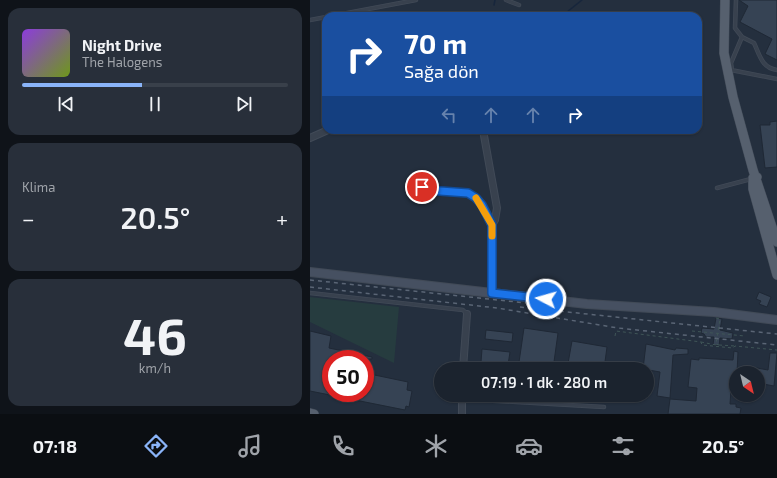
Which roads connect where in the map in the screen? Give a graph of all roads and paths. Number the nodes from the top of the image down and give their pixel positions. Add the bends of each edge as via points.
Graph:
1 (416, 0) edge
2 (506, 0) edge
3 (725, 0) edge
4 (736, 0) edge
5 (519, 5) dead end
6 (352, 12) edge
7 (322, 18) edge
8 (310, 20) edge
9 (742, 37) junction
10 (777, 70) edge
11 (730, 71) junction
12 (777, 79) edge
13 (322, 133) edge
14 (484, 134) edge
15 (310, 138) edge
16 (754, 175) junction
17 (417, 182) dead end
18 (717, 188) dead end
19 (766, 218) junction
20 (492, 225) junction
21 (777, 226) edge
22 (777, 242) edge
23 (777, 258) edge
24 (310, 272) edge
25 (777, 275) edge
26 (310, 293) edge
27 (492, 293) junction
28 (467, 314) joint
29 (716, 318) dead end
30 (777, 320) edge
31 (692, 331) dead end
32 (718, 333) junction
33 (615, 336) dead end
34 (745, 336) dead end
35 (700, 342) junction
36 (716, 345) junction
37 (735, 346) junction
38 (777, 350) edge
39 (464, 362) edge
40 (462, 402) edge
41 (533, 402) edge
42 (604, 407) dead end
43 (310, 413) edge
44 (314, 414) edge
45 (462, 414) edge

1 - 6 lane
2 - 5 lane
3 - 11 main road via 724,53
4 - 9 lane via 735,28
7 - 8 lane
9 - 10 lane via 754,43 764,65
9 - 11 lane
11 - 12 lane
11 - 16 main road via 740,124
13 - 15 street
14 - 20 street via 497,208
16 - 18 lane
16 - 19 main road
16 - 21 main road via 762,184
16 - 25 main road via 752,189
17 - 20 lane via 426,190 468,193 482,205
19 - 22 main road
19 - 23 main road
20 - 27 street
24 - 27 main road
26 - 28 lane via 463,310
27 - 30 main road via 587,304 714,312
28 - 39 street
29 - 32 path, bridge via 720,319
31 - 32 path
32 - 34 path
32 - 36 path, bridge
33 - 35 path via 616,331
35 - 36 path, bridge
35 - 36 path via 702,345
36 - 37 path, bridge
36 - 37 path via 734,348
37 - 38 path
40 - 45 street
41 - 42 lane
43 - 44 main road

